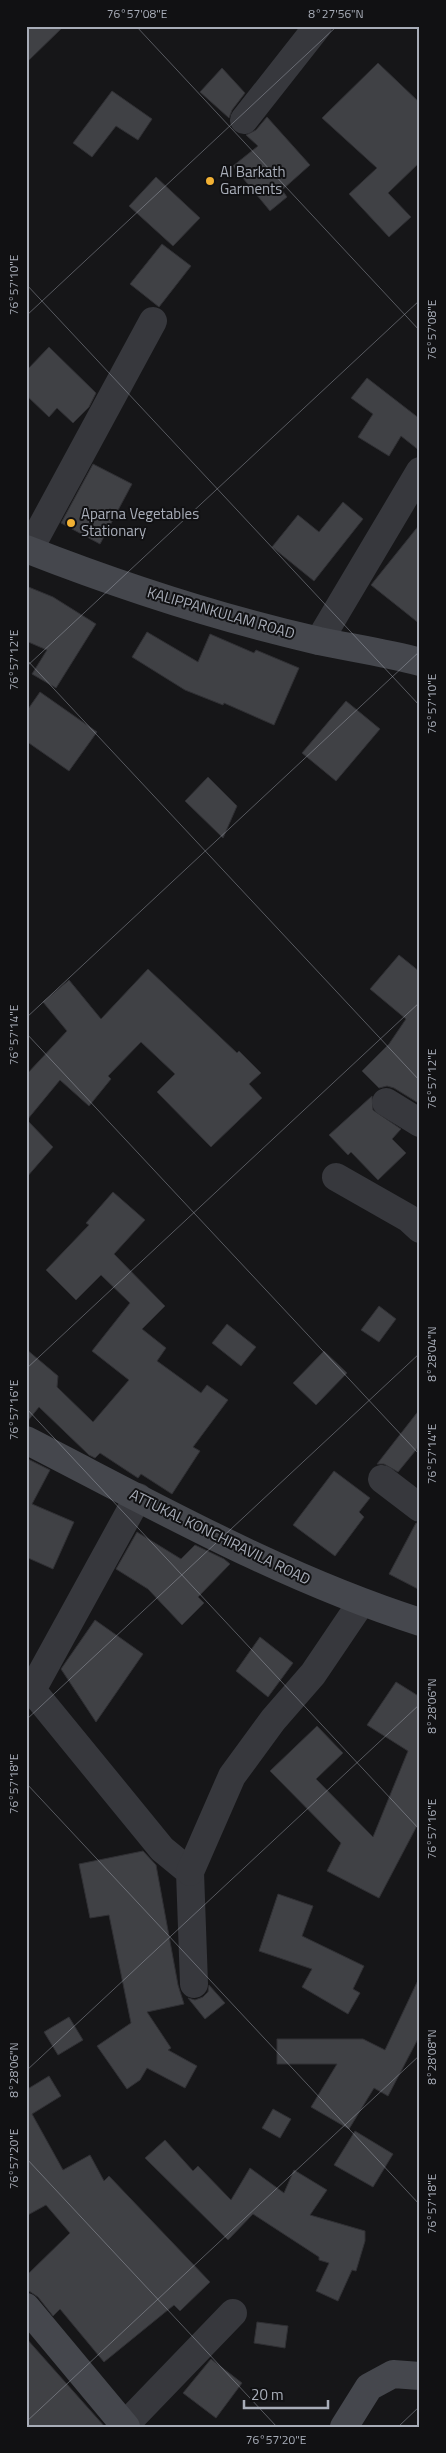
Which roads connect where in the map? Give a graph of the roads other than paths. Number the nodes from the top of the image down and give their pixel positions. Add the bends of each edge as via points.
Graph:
1 (318, 26) edge
2 (244, 120) dead end
3 (153, 321) dead end
4 (420, 471) edge
5 (28, 550) edge
6 (319, 641) junction
7 (420, 662) edge
8 (386, 1102) dead end
9 (420, 1122) edge
10 (336, 1177) dead end
11 (420, 1229) edge
12 (26, 1440) edge
13 (382, 1479) dead end
14 (138, 1497) junction
15 (420, 1508) edge
16 (361, 1603) junction
17 (420, 1622) edge
18 (190, 1872) junction
19 (194, 1984) dead end
20 (26, 2307) edge
21 (233, 2313) dead end
22 (420, 2376) edge
23 (126, 2426) edge
24 (344, 2427) edge

1 - 2 street
3 - 5 street
4 - 6 street
5 - 6 street, KALIPPANKULAM ROAD via 126,585
6 - 7 street, KALIPPANKULAM ROAD
8 - 9 street
10 - 11 street via 408,1218
12 - 14 street, ATTUKAL KONCHIRAVILA ROAD
13 - 15 street
14 - 16 street, ATTUKAL KONCHIRAVILA ROAD via 292,1574
14 - 18 street via 32,1690 162,1849
16 - 17 street, ATTUKAL KONCHIRAVILA ROAD
16 - 18 street via 313,1674 273,1720 232,1776
18 - 19 street
20 - 23 street
21 - 23 street
22 - 24 street via 394,2374 369,2387

